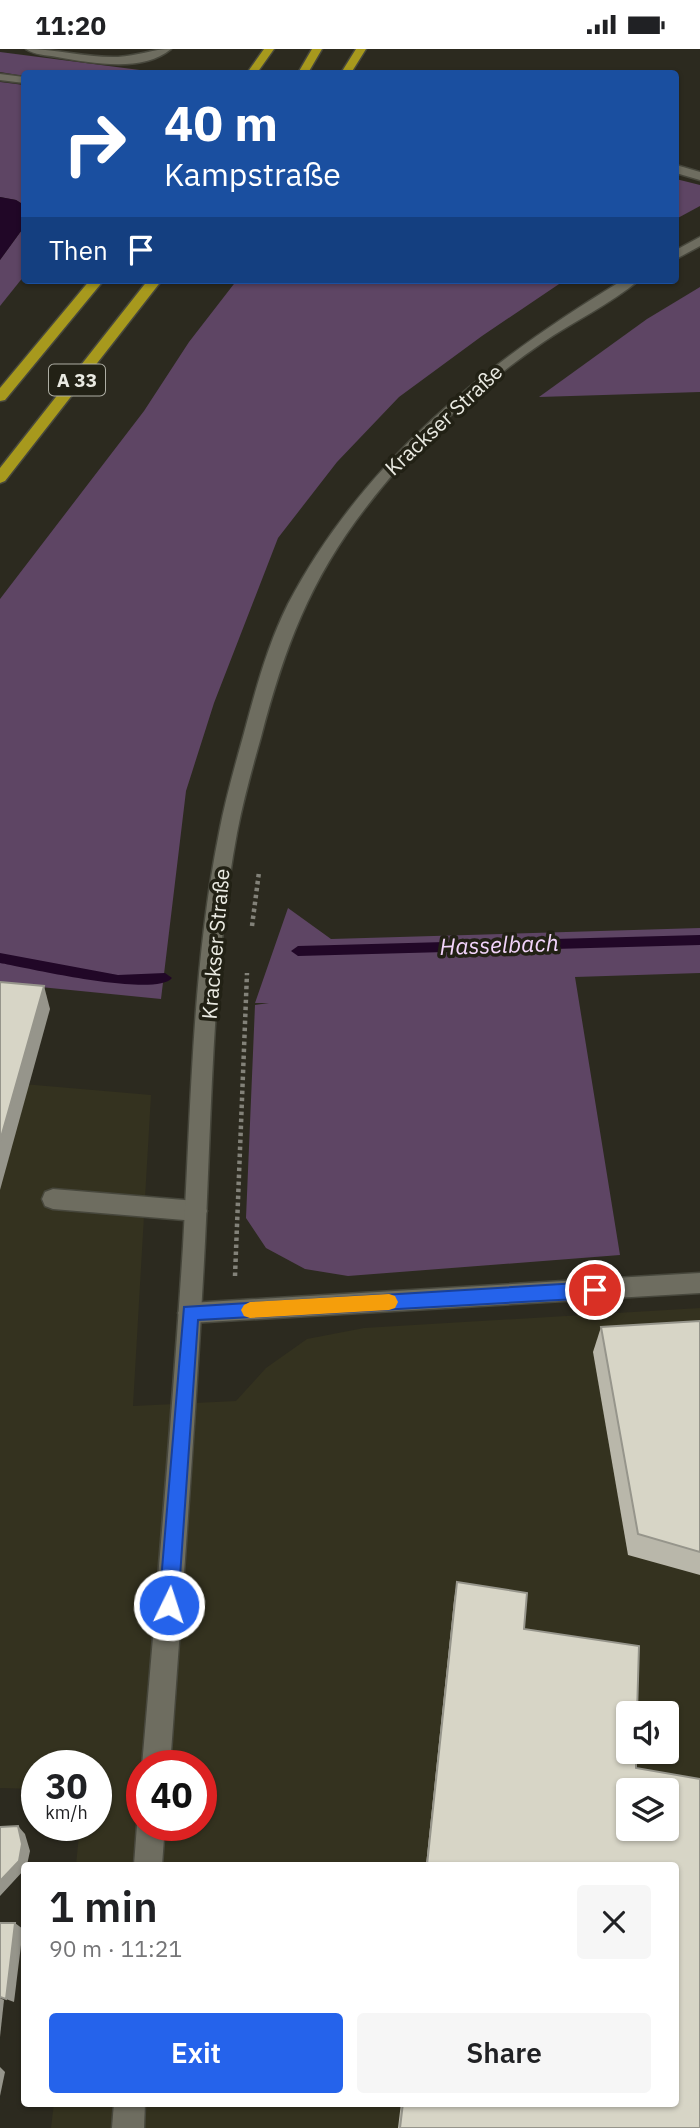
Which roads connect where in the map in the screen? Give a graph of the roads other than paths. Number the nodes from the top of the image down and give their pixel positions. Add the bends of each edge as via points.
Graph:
1 (31, 49) edge
2 (166, 49) edge
3 (254, 49) edge
4 (269, 49) edge
5 (317, 49) edge
6 (361, 49) edge
7 (244, 70) edge
8 (254, 70) edge
9 (305, 70) edge
10 (348, 70) edge
11 (0, 78) edge
12 (21, 81) edge
13 (679, 170) edge
14 (700, 176) edge
15 (700, 241) edge
16 (679, 253) edge
17 (94, 284) edge
18 (153, 284) edge
19 (625, 284) edge
20 (0, 397) edge
21 (0, 478) edge
22 (52, 1199) dead end
23 (196, 1211) junction
24 (700, 1283) edge
25 (190, 1313) junction
26 (157, 1750) edge
27 (150, 1841) edge
28 (148, 1862) edge
29 (130, 2107) edge
30 (128, 2128) edge

1 - 2 street via 103,59 132,59
3 - 7 highway
4 - 8 highway
5 - 9 highway
6 - 10 highway
11 - 12 street
13 - 14 street
15 - 16 street
17 - 20 highway, A 33
18 - 21 highway, A 33
19 - 23 street, Krackser Straße via 519,351 422,436 375,486 297,604 267,678 226,845 213,943
22 - 23 street
23 - 25 street, Krackser Straße
24 - 25 street
25 - 26 street, Krackser Straße
27 - 28 street
29 - 30 street

